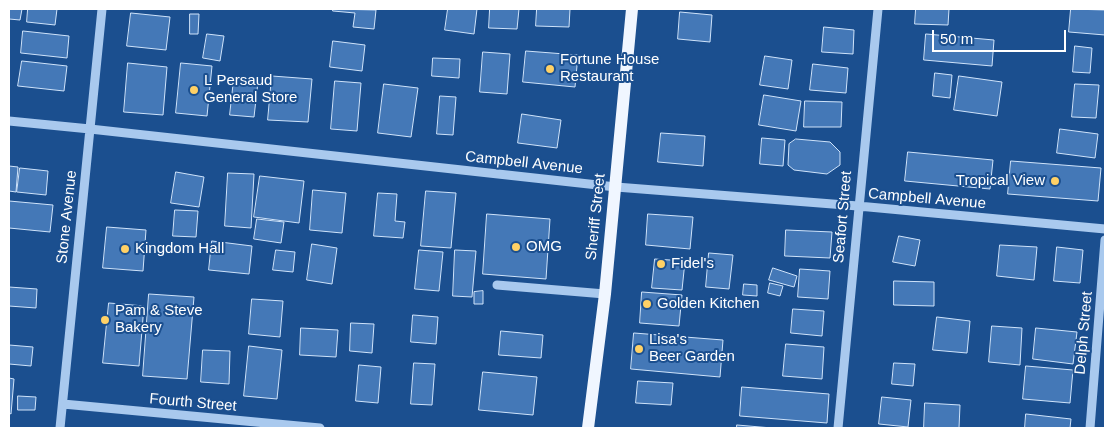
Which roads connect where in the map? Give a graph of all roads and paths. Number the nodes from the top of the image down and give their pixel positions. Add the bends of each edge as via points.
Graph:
1 (102, 9) edge
2 (632, 9) edge
3 (878, 9) edge
4 (9, 121) edge
5 (90, 129) junction
6 (616, 187) junction
7 (858, 206) junction
8 (1105, 229) edge
9 (1105, 240) edge
10 (496, 285) dead end
11 (605, 294) junction
12 (63, 404) junction
13 (60, 428) edge
14 (320, 428) edge
15 (588, 428) edge
16 (838, 428) edge
17 (1090, 428) edge

1 - 5 street, Stone Avenue
2 - 6 main road, Sheriff Street
3 - 7 street, Seafort Street
4 - 5 street, Campbell Avenue
5 - 6 street, Campbell Avenue
5 - 12 street, Stone Avenue
6 - 7 street, Campbell Avenue
6 - 11 main road, Sheriff Street
7 - 8 street, Campbell Avenue
7 - 16 street, Seafort Street
9 - 17 street, Delph Street
10 - 11 street
11 - 15 main road, Sheriff Street
12 - 13 street, Stone Avenue
12 - 14 street, Fourth Street

